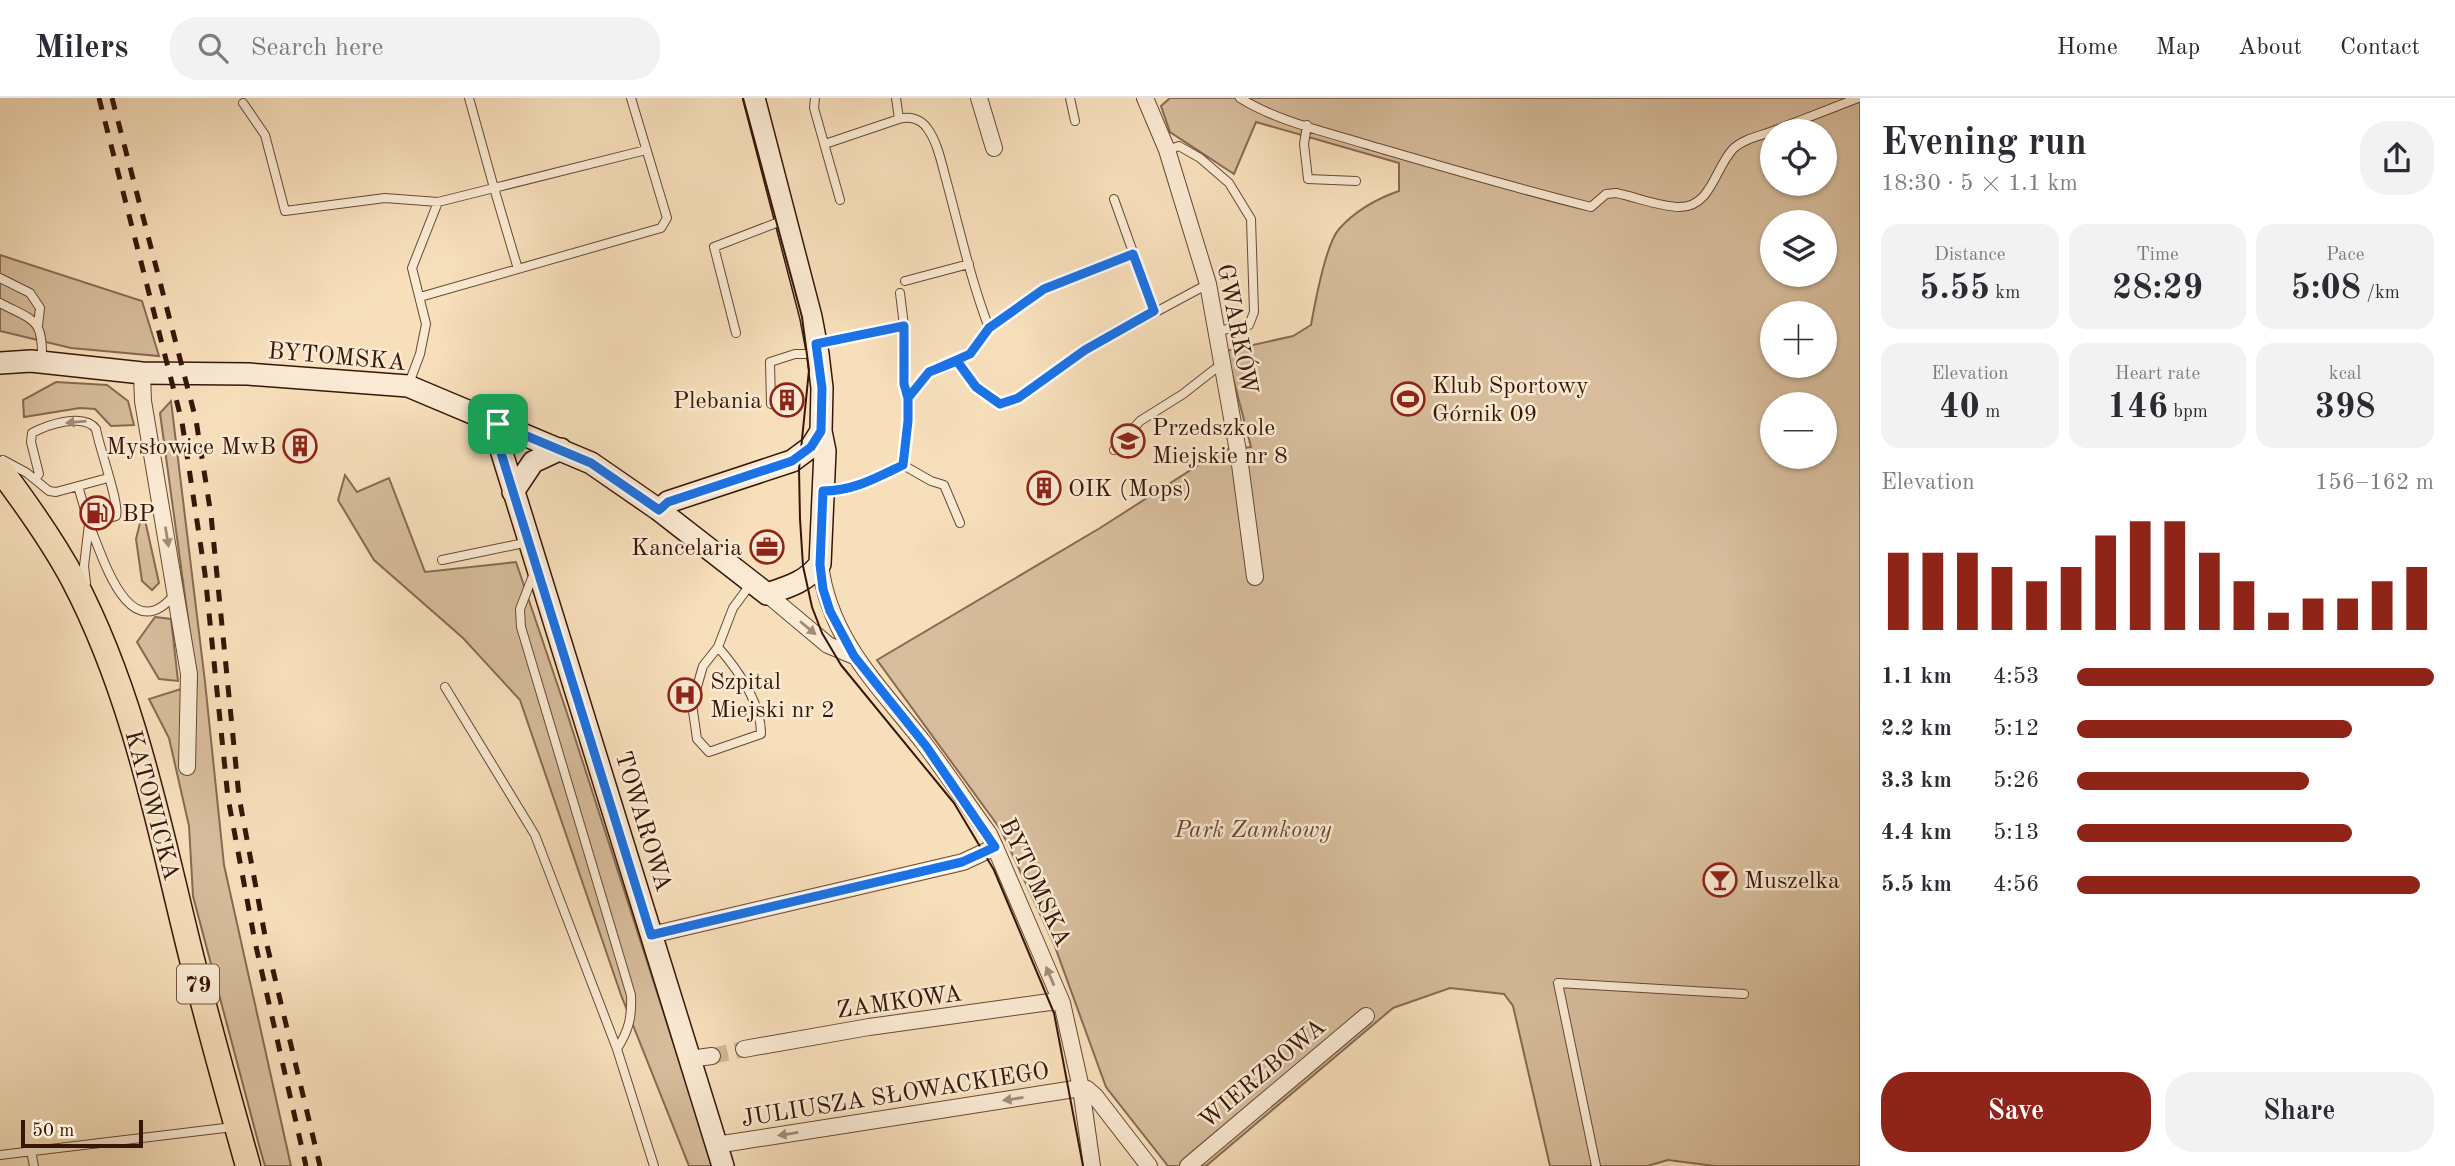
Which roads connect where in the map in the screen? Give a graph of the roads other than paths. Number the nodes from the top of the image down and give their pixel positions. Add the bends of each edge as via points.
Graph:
1 (469, 98) edge
2 (631, 98) edge
3 (754, 98) edge
4 (815, 98) edge
5 (896, 98) edge
6 (979, 98) edge
7 (1070, 98) edge
8 (1144, 98) edge
9 (1240, 98) edge
10 (1858, 98) edge
11 (243, 103) dead end
12 (899, 119) junction
13 (1804, 119) edge
14 (1075, 121) dead end
15 (1307, 125) junction
16 (1760, 136) edge
17 (825, 144) junction
18 (994, 148) dead end
19 (1167, 149) junction
20 (646, 150) junction
21 (1356, 181) dead end
22 (494, 188) junction
23 (1114, 199) dead end
24 (840, 200) dead end
25 (438, 202) junction
26 (786, 218) junction
27 (1133, 254) junction
28 (969, 264) junction
29 (517, 269) junction
30 (0, 278) edge
31 (905, 281) dead end
32 (1208, 284) junction
33 (900, 293) dead end
34 (420, 297) junction
35 (0, 303) edge
36 (1154, 311) junction
37 (37, 325) junction
38 (904, 326) junction
39 (989, 328) junction
40 (1217, 331) junction
41 (736, 333) dead end
42 (817, 349) junction
43 (0, 350) edge
44 (957, 361) junction
45 (37, 362) junction
46 (0, 363) edge
47 (1223, 366) junction
48 (142, 373) junction
49 (408, 386) junction
50 (908, 398) junction
51 (771, 404) dead end
52 (498, 424) junction
53 (821, 431) junction
54 (561, 449) junction
55 (1114, 450) dead end
56 (0, 458) edge
57 (792, 461) junction
58 (903, 465) junction
59 (0, 469) edge
60 (108, 478) junction
61 (35, 479) junction
62 (78, 486) junction
63 (824, 487) junction
64 (513, 492) junction
65 (659, 510) junction
66 (960, 523) dead end
67 (89, 524) junction
68 (529, 542) junction
69 (442, 559) dead end
70 (820, 565) junction
71 (537, 567) junction
72 (1255, 577) dead end
73 (760, 588) junction
74 (176, 593) junction
75 (91, 616) junction
76 (718, 647) junction
77 (854, 656) junction
78 (445, 687) dead end
79 (187, 767) dead end
80 (995, 847) junction
81 (651, 935) junction
82 (1744, 994) dead end
83 (1062, 1003) junction
84 (1366, 1016) dead end
85 (617, 1049) junction
86 (744, 1049) tunnel mouth
87 (712, 1056) tunnel mouth
88 (690, 1059) junction
89 (1081, 1088) junction
90 (237, 1127) junction
91 (716, 1145) junction
92 (31, 1151) junction
93 (0, 1155) edge
94 (34, 1166) edge
95 (248, 1166) edge
96 (654, 1166) edge
97 (723, 1166) edge
98 (1091, 1166) edge
99 (1149, 1166) edge
100 (1188, 1166) edge
101 (1596, 1166) edge

1 - 22 lane
2 - 20 lane
3 - 26 street
4 - 17 lane
5 - 12 lane
6 - 18 street
7 - 14 lane
8 - 19 street, GWARKÓW
9 - 15 lane via 1261,111
10 - 13 lane
11 - 25 lane via 265,135 285,211 385,198
12 - 17 lane
12 - 28 lane via 919,120 929,130
15 - 16 lane via 1466,174 1591,206 1606,194 1616,193 1679,207 1693,205 1703,199 1732,150
15 - 21 lane via 1308,179
17 - 24 lane
19 - 32 street, GWARKÓW
19 - 40 lane via 1179,146 1200,158 1228,184 1251,219 1254,312 1249,325
20 - 22 lane
20 - 29 lane via 667,218 661,228
22 - 25 lane
22 - 29 lane
23 - 27 lane
25 - 34 lane via 412,268
26 - 41 lane via 714,247
26 - 42 street
27 - 36 lane
27 - 39 lane via 1044,289
28 - 31 lane
28 - 39 lane
29 - 34 lane
30 - 37 lane via 30,293 40,308
32 - 36 lane
32 - 40 street, GWARKÓW
33 - 38 lane
34 - 49 lane via 426,324
35 - 37 lane
36 - 44 lane via 1085,350 1018,398 1000,404 976,387
37 - 45 lane via 43,337
38 - 42 lane
38 - 50 lane
39 - 44 lane via 970,354
40 - 47 street, GWARKÓW
42 - 51 lane via 770,362
42 - 53 street
43 - 45 street, BYTOMSKA
44 - 50 lane via 929,372
45 - 46 street, BYTOMSKA
45 - 48 street, BYTOMSKA
47 - 55 lane via 1140,421
47 - 72 street, GWARKÓW
48 - 49 street, BYTOMSKA via 248,374
48 -> 74 street
49 - 52 street, BYTOMSKA
50 - 58 lane
52 - 54 street, BYTOMSKA
52 - 64 street, TOWAROWA via 496,437
53 - 57 street
53 - 63 street
54 - 64 street via 534,462
54 - 65 street, BYTOMSKA via 591,463
56 - 61 lane
57 - 63 street via 806,467
57 - 65 street via 668,502
58 - 63 lane via 839,491
58 - 66 lane via 944,485
59 - 75 main road, KATOWICKA / 79 via 54,545
60 -> 61 lane via 96,429 86,420 32,433 39,474
60 - 62 lane
60 - 67 lane via 118,512 111,519
61 - 62 lane via 49,491
62 - 67 lane
63 - 70 street
64 - 68 street, TOWAROWA
65 - 73 street, BYTOMSKA
67 - 74 lane via 114,581 132,608 155,610
67 - 75 lane via 83,566
68 - 69 lane
68 - 71 street, TOWAROWA
70 - 73 street via 805,580
70 - 77 street, BYTOMSKA via 830,611
71 - 81 street, TOWAROWA
71 - 85 lane via 519,617 631,995 630,1024
73 - 76 lane via 733,608
73 -> 77 street, BYTOMSKA via 828,645
74 - 79 street via 189,674
75 - 90 main road, KATOWICKA / 79 via 134,730
76 - 76 lane via 703,666 692,704 697,739 709,752 761,734 755,705 735,666
77 - 80 street, BYTOMSKA via 926,746
78 - 85 lane via 536,835
80 - 81 street via 962,862
83 -> 80 street, BYTOMSKA
81 - 88 street, TOWAROWA
82 - 101 lane via 1558,983
83 - 86 street, ZAMKOWA via 869,1027
83 - 89 street, BYTOMSKA
84 - 100 street, WIERZBOWA
85 - 96 lane
87 - 88 street
88 - 91 street, TOWAROWA
89 -> 91 street, JULIUSZA SŁOWACKIEGO
89 - 98 street, BYTOMSKA
89 - 99 street via 1095,1096
90 - 92 lane
90 - 95 main road, KATOWICKA / 79
91 - 97 street, TOWAROWA
92 - 93 lane
92 - 94 lane

